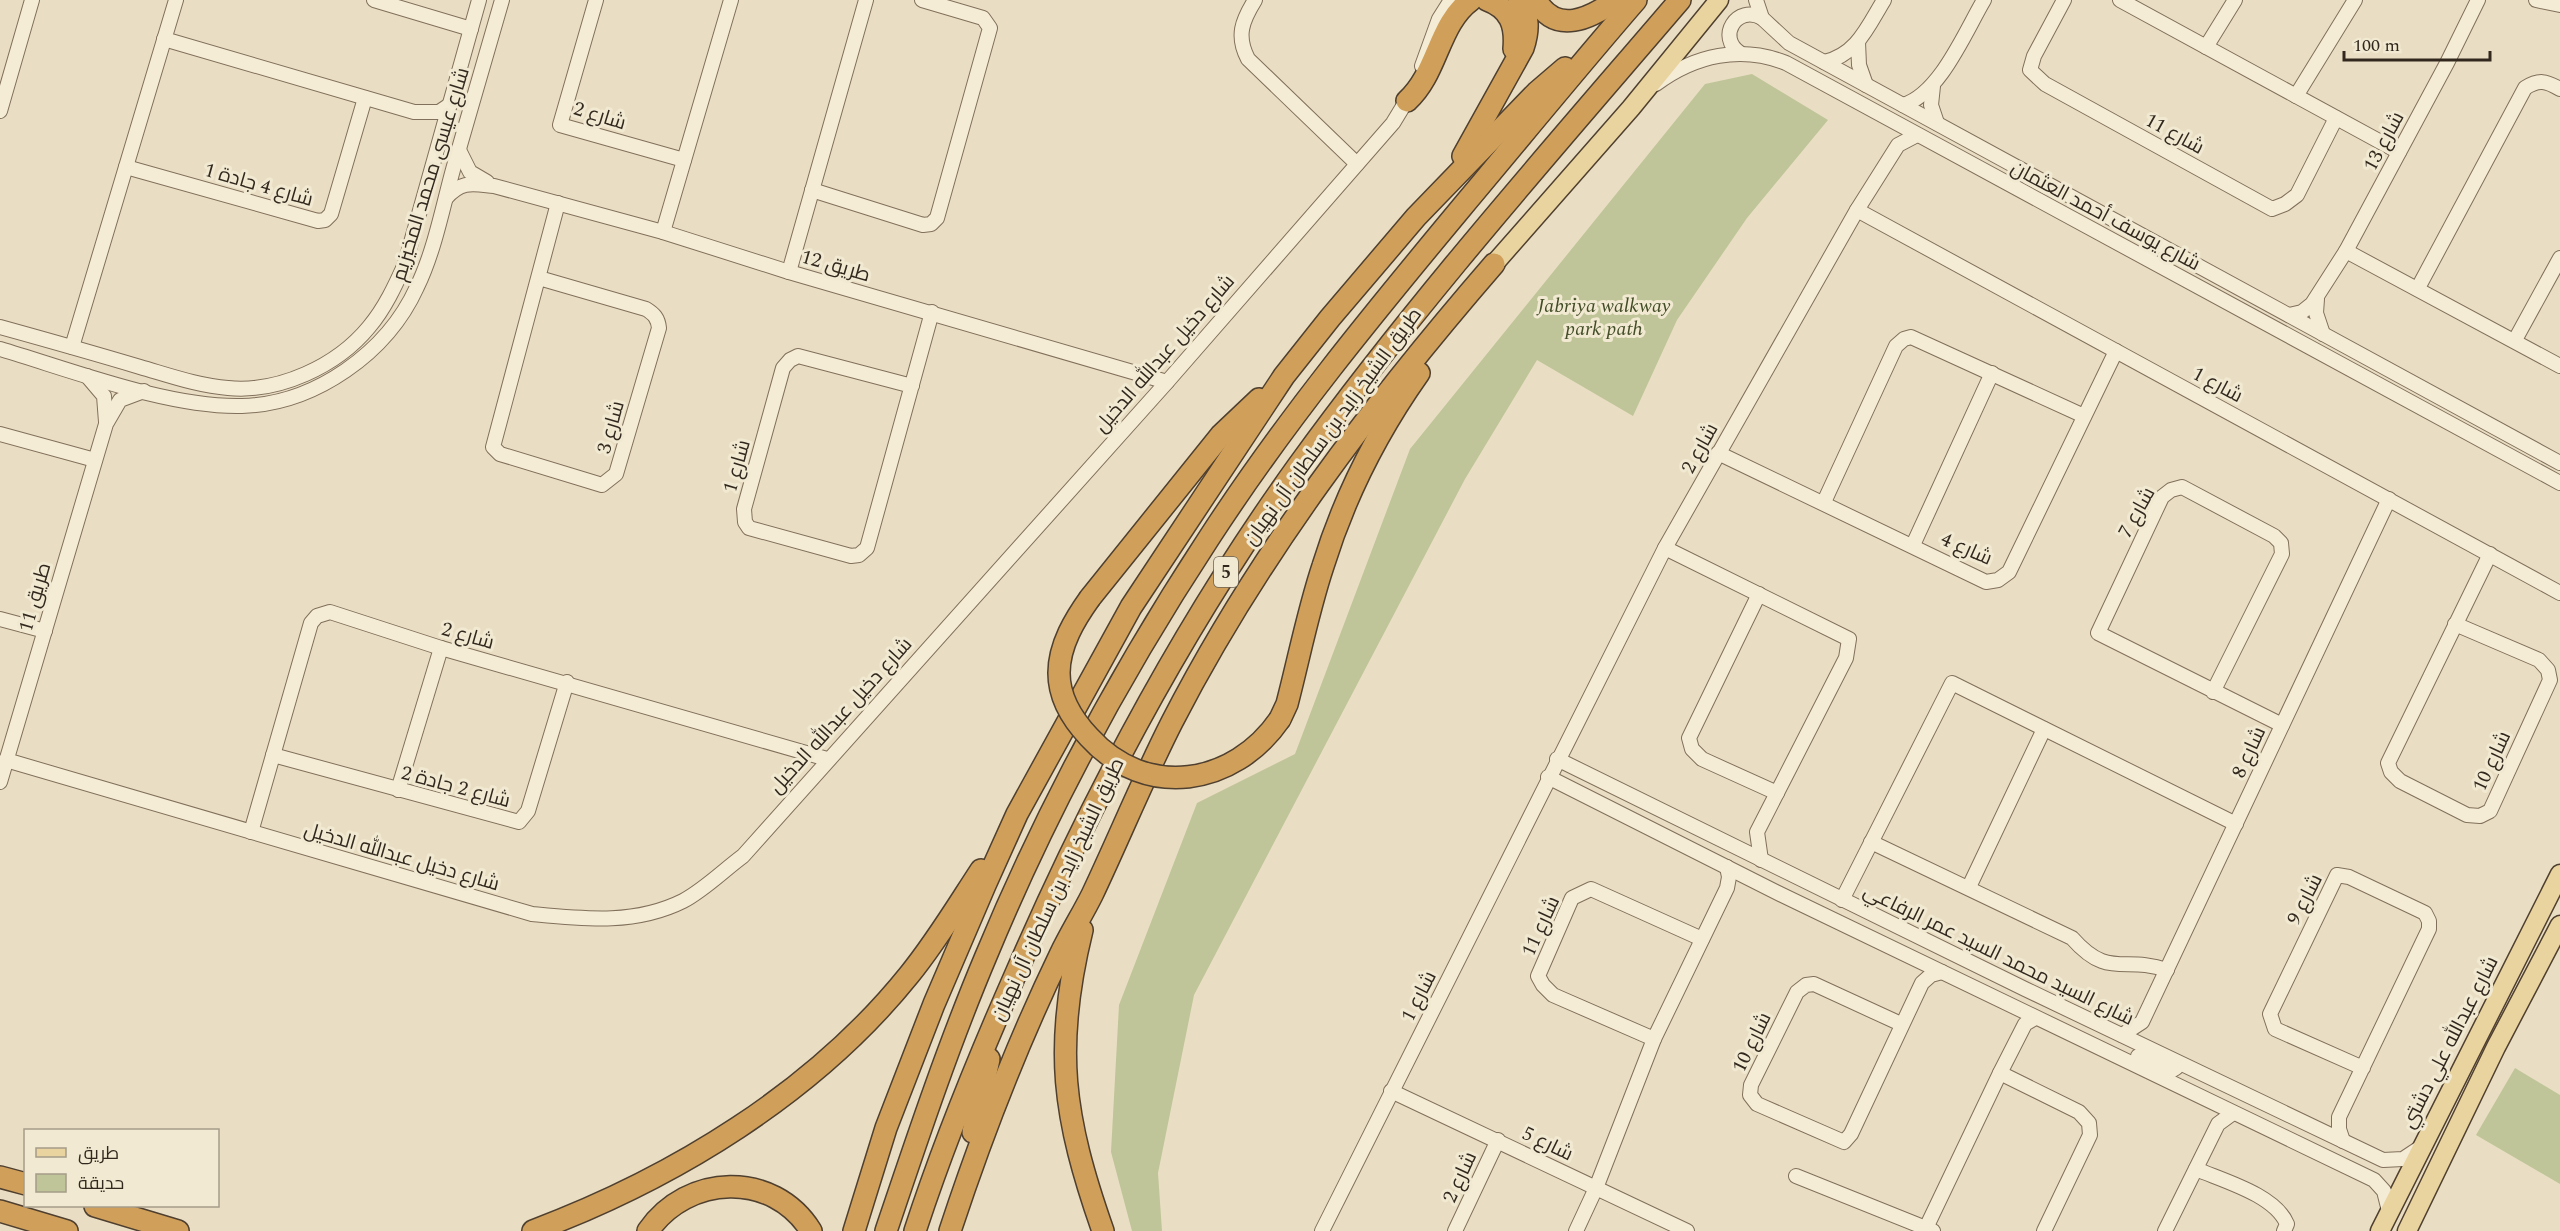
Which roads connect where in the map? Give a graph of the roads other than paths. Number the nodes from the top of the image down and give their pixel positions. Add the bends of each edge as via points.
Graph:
1 (32, 0) edge
2 (176, 0) edge
3 (374, 0) edge
4 (479, 0) edge
5 (502, 0) edge
6 (596, 0) edge
7 (731, 0) edge
8 (866, 0) edge
9 (922, 0) edge
10 (1255, 0) edge
11 (1451, 0) edge
12 (1471, 0) edge
13 (1487, 0) edge
14 (1519, 0) edge
15 (1536, 0) edge
16 (1616, 0) edge
17 (1636, 0) edge
18 (1680, 0) edge
19 (1719, 0) edge
20 (1756, 0) edge
21 (1884, 0) edge
22 (1984, 0) edge
23 (2064, 0) edge
24 (2120, 0) edge
25 (2235, 0) edge
26 (2355, 0) edge
27 (2478, 0) edge
28 (2536, 0) edge
29 (2560, 5) edge
30 (1762, 18) junction
31 (471, 29) junction
32 (164, 39) junction
33 (1601, 40) junction
34 (1858, 42) junction
35 (2206, 47) junction
36 (466, 50) junction
37 (1740, 53) junction
38 (486, 54) junction
39 (1824, 62) junction
40 (1509, 77) junction
41 (1866, 85) junction
42 (1933, 86) junction
43 (2560, 89) edge
44 (2296, 96) junction
45 (365, 98) junction
46 (1407, 101) junction
47 (451, 104) junction
48 (1903, 105) junction
49 (1631, 108) junction
50 (0, 111) edge
51 (414, 112) junction
52 (2337, 118) junction
53 (1896, 123) junction
54 (1937, 123) junction
55 (1917, 135) junction
56 (441, 139) junction
57 (1898, 145) junction
58 (459, 150) junction
59 (2399, 152) junction
60 (684, 160) junction
61 (1357, 164) junction
62 (126, 167) junction
63 (1448, 183) junction
64 (495, 186) junction
65 (812, 190) junction
66 (444, 200) junction
67 (558, 203) junction
68 (1857, 210) junction
69 (663, 232) junction
70 (2346, 251) junction
71 (409, 252) junction
72 (428, 254) junction
73 (2560, 258) edge
74 (1494, 264) junction
75 (789, 272) junction
76 (400, 276) junction
77 (539, 278) junction
78 (418, 287) junction
79 (2418, 288) junction
80 (2316, 299) junction
81 (932, 312) junction
82 (2289, 315) junction
83 (0, 327) edge
84 (27, 334) junction
85 (2323, 334) junction
86 (2515, 340) junction
87 (72, 347) junction
88 (0, 350) edge
89 (2116, 351) junction
90 (20, 355) junction
91 (2560, 366) edge
92 (1992, 373) junction
93 (86, 375) junction
94 (1284, 376) junction
95 (1167, 382) junction
96 (912, 386) junction
97 (146, 391) junction
98 (2399, 395) junction
99 (2084, 416) junction
100 (106, 424) junction
101 (0, 434) edge
102 (2504, 435) junction
103 (1718, 453) junction
104 (95, 459) junction
105 (2521, 461) junction
106 (2560, 463) edge
107 (2560, 470) edge
108 (2560, 483) edge
109 (2390, 499) junction
110 (1824, 502) junction
111 (1913, 545) junction
112 (1665, 548) junction
113 (2490, 554) junction
114 (1161, 566) junction
115 (2560, 593) edge
116 (1759, 594) junction
117 (0, 620) edge
118 (2455, 624) junction
119 (45, 631) junction
120 (441, 648) junction
121 (567, 682) junction
122 (2213, 692) junction
123 (2282, 725) junction
124 (2044, 729) junction
125 (273, 755) junction
126 (827, 759) junction
127 (1557, 759) junction
128 (6, 760) junction
129 (1548, 777) junction
130 (0, 782) edge
131 (1067, 783) junction
132 (398, 790) junction
133 (1777, 793) junction
134 (1017, 814) junction
135 (2236, 824) junction
136 (251, 832) junction
137 (1757, 832) junction
138 (1871, 842) junction
139 (1734, 846) junction
140 (1761, 860) junction
141 (1727, 867) junction
142 (2560, 874) edge
143 (1747, 877) junction
144 (1727, 888) junction
145 (1969, 888) junction
146 (1780, 894) junction
147 (1090, 899) junction
148 (1842, 900) junction
149 (1888, 922) junction
150 (2560, 925) edge
151 (1702, 939) junction
152 (2522, 948) junction
153 (1901, 951) junction
154 (1916, 959) junction
155 (2167, 970) junction
156 (1942, 972) junction
157 (1922, 983) junction
158 (2528, 987) junction
159 (2025, 989) junction
160 (2495, 999) junction
161 (2018, 1010) junction
162 (999, 1012) junction
163 (2035, 1018) junction
164 (2142, 1022) junction
165 (1901, 1024) junction
166 (2023, 1027) junction
167 (2066, 1032) junction
168 (2122, 1035) junction
169 (1654, 1039) junction
170 (2496, 1047) junction
171 (2148, 1048) junction
172 (2175, 1062) junction
173 (2363, 1068) junction
174 (2000, 1072) junction
175 (1391, 1091) junction
176 (2190, 1092) junction
177 (2217, 1105) junction
178 (2279, 1110) junction
179 (2233, 1113) junction
180 (2339, 1117) junction
181 (2218, 1124) junction
182 (2260, 1125) junction
183 (2318, 1128) junction
184 (1498, 1140) junction
185 (2343, 1141) junction
186 (2423, 1144) junction
187 (2361, 1150) junction
188 (2196, 1169) junction
189 (1796, 1176) dead end
190 (0, 1177) edge
191 (24, 1183) edge
192 (1596, 1188) junction
193 (97, 1207) edge
194 (2389, 1211) junction
195 (0, 1212) edge
196 (951, 1230) edge
197 (1930, 1230) edge
198 (67, 1231) edge
199 (178, 1231) edge
200 (533, 1231) edge
201 (648, 1231) edge
202 (811, 1231) edge
203 (854, 1231) edge
204 (886, 1231) edge
205 (915, 1231) edge
206 (1103, 1231) edge
207 (1322, 1231) edge
208 (1455, 1231) edge
209 (1575, 1231) edge
210 (1685, 1231) edge
211 (2044, 1231) edge
212 (2165, 1231) edge
213 (2284, 1231) edge
214 (2380, 1231) edge
215 (2407, 1231) edge

1 - 50 street
2 - 32 street
3 - 31 street
4 - 31 street, شارع عيسى محمد المخيزيم
5 - 38 street, شارع عيسى محمد المخيزيم
6 - 60 street, شارع 2 via 560,124
7 - 60 street
8 - 65 street
9 - 65 street via 983,18 990,28 936,218 923,225
10 - 61 street via 1244,18 1240,38 1248,59
11 - 46 street, شارع دخيل عبدالله الدخيل via 1438,19
12 - 46 highway via 1457,10 1424,80
13 - 40 highway via 1506,11 1513,22
14 - 40 highway via 1527,19 1527,35
15 - 16 highway via 1548,15 1569,22 1581,21
17 - 33 highway, طريق الشيخ زايد بن سلطان آل نهيان / 5
18 - 162 highway, طريق الشيخ زايد بن سلطان آل نهيان / 5 via 1405,324 1262,519 1202,611 1124,748 1071,851
19 - 49 main road
20 - 30 street, شارع يوسف أحمد العثمان
21 - 34 street
22 - 42 street
23 - 52 street, شارع 11 via 2030,70 2045,84 2272,209 2297,195
24 - 35 street
25 - 35 street
26 - 44 street
27 - 59 street, شارع 13
28 - 29 street
30 - 37 street via 1744,15 1732,23 1730,43
30 - 39 street, شارع يوسف أحمد العثمان via 1784,39
31 - 36 street, شارع عيسى محمد المخيزيم
32 - 45 street
32 - 62 street
33 - 63 highway via 1537,92
33 - 131 highway, طريق الشيخ زايد بن سلطان آل نهيان / 5 via 1388,296 1285,427 1196,558
34 - 39 street via 1844,56
34 - 41 street via 1858,64
35 - 44 street
36 - 38 street via 477,46
36 - 47 street, شارع عيسى محمد المخيزيم
37 - 49 street, شارع يوسف أحمد العثمان via 1709,58 1679,69 1653,86
37 - 53 street, شارع يوسف أحمد العثمان via 1786,63
38 - 58 street, شارع عيسى محمد المخيزيم
39 - 41 street, شارع يوسف أحمد العثمان
40 - 63 highway
41 - 48 street, شارع يوسف أحمد العثمان
42 - 48 street via 1920,98
42 - 54 street via 1931,105
43 - 79 street via 2546,81 2525,88
44 - 52 street
45 - 51 street
45 - 62 street, شارع 4 جادة 1 via 332,214 326,220 318,221
46 - 61 street, شارع دخيل عبدالله الدخيل
47 - 51 street via 439,112
47 - 56 street, شارع عيسى محمد المخيزيم
48 - 54 street, شارع يوسف أحمد العثمان
49 - 74 main road
51 - 56 street via 431,124
52 - 59 street
53 - 55 street, شارع يوسف أحمد العثمان
53 - 57 street
54 - 82 street, شارع يوسف أحمد العثمان
55 - 57 street, شارع 2
55 - 98 street, شارع يوسف أحمد العثمان
56 - 71 street, شارع عيسى محمد المخيزيم
57 - 68 street, شارع 2
58 - 64 street, طريق 12 via 470,172
58 - 66 street, شارع عيسى محمد المخيزيم
59 - 70 street, شارع 13
60 - 69 street
61 - 95 street, شارع دخيل عبدالله الدخيل
62 - 87 street
63 - 94 highway
64 - 66 street, طريق 12 via 460,185
64 - 67 street, طريق 12
65 - 75 street
66 - 72 street, شارع عيسى محمد المخيزيم
67 - 69 street, طريق 12
67 - 77 street, شارع 3
68 - 89 street, شارع 1
68 - 103 street, شارع 2
69 - 75 street, طريق 12
70 - 79 street
70 - 80 street, شارع 13
71 - 72 street via 418,260
71 - 76 street, شارع عيسى محمد المخيزيم
72 - 78 street, شارع عيسى محمد المخيزيم
73 - 86 street
74 - 94 highway, bridge via 1406,392 1355,486 1322,566 1280,719 1255,750 1219,771 1175,778 1153,776 1112,758 1080,728 1061,690 1062,650 1090,598 1221,435
74 - 147 highway via 1352,437 1236,610 1173,722
75 - 81 street, طريق 12
76 - 78 street via 412,276
76 - 87 street, شارع عيسى محمد المخيزيم via 383,307 356,340 307,373 264,387 207,384
77 - 77 street, شارع 3 via 493,447 500,454 602,485 616,474 658,321 646,309
78 - 97 street, شارع عيسى محمد المخيزيم via 393,327 374,348 335,376 285,400 242,406 196,402
79 - 86 street
80 - 82 street, شارع 13 via 2307,309
80 - 85 street
81 - 95 street, طريق 12
81 - 96 street, شارع 1
82 - 85 street, شارع يوسف أحمد العثمان
83 - 84 street, شارع عيسى محمد المخيزيم
84 - 87 street, شارع عيسى محمد المخيزيم
84 - 90 street via 16,342
85 - 102 street, شارع يوسف أحمد العثمان
86 - 91 street
88 - 90 street, شارع عيسى محمد المخيزيم
89 - 99 street, شارع 4
89 - 109 street, شارع 1
90 - 93 street, شارع عيسى محمد المخيزيم
92 - 99 street
92 - 110 street via 1911,337 1904,339 1896,346
92 - 111 street
93 - 97 street, شارع عيسى محمد المخيزيم
93 - 100 street, طريق 11 via 104,396
94 - 114 highway
95 - 126 street, شارع دخيل عبدالله الدخيل
96 - 96 street, شارع 1 via 867,548 862,553 851,556 749,528 744,509 783,368 790,360 798,356
97 - 100 street, طريق 11 via 120,400
98 - 102 street via 2417,397 2503,446 2507,440
98 - 105 street, شارع يوسف أحمد العثمان
99 - 111 street, شارع 4 via 2009,572 1986,582
100 - 104 street, طريق 11
101 - 104 street
102 - 106 street, شارع يوسف أحمد العثمان
103 - 110 street, شارع 4
103 - 112 street, شارع 2
104 - 119 street, طريق 11
105 - 107 street via 2522,456 2530,454
105 - 108 street, شارع يوسف أحمد العثمان
109 - 113 street, شارع 1
109 - 123 street, شارع 8
110 - 111 street, شارع 4
112 - 116 street
112 - 127 street, شارع 2
113 - 115 street, شارع 1
113 - 118 street, شارع 10
114 - 131 highway via 1095,701
114 - 134 highway via 1131,607
116 - 133 street via 1689,738 1692,749 1702,759
116 - 133 street via 1849,639 1846,658
117 - 119 street
118 - 118 street, شارع 10 via 2388,763 2400,782 2467,815 2480,816 2490,811 2550,680 2548,670 2539,660
119 - 128 street, طريق 11
120 - 121 street, شارع 2
120 - 125 street, شارع 2 via 330,612 317,616 311,623
120 - 132 street
121 - 126 street, شارع 2
121 - 132 street, شارع 2 جادة 2 via 522,820 513,822
122 - 122 street, شارع 7 via 2098,633 2162,497 2171,489 2182,487 2281,543 2282,554
122 - 123 street, شارع 7
123 - 135 street, شارع 8
124 - 135 street
124 - 138 street via 1952,683
124 - 145 street
125 - 132 street, شارع 2 جادة 2
125 - 136 street, شارع 2
126 - 136 street, شارع دخيل عبدالله الدخيل via 743,856 684,900 655,911 606,920 532,914
127 - 129 street, شارع 2
127 - 139 street, شارع السيد محمد السيد عمر الرفاعي
128 - 130 street, طريق 11
128 - 136 street, شارع دخيل عبدالله الدخيل
129 - 141 street, شارع السيد محمد السيد عمر الرفاعي
129 - 175 street, شارع 1
131 - 204 highway, طريق الشيخ زايد بن سلطان آل نهيان / 5 via 985,957
133 - 137 street
134 - 200 highway via 924,957 874,1014 832,1053 777,1099 692,1155 599,1204
134 - 203 highway via 926,1025 886,1128
135 - 155 street, شارع 8
137 - 139 street
137 - 140 street
138 - 145 street
138 - 148 street
139 - 140 street, شارع السيد محمد السيد عمر الرفاعي
140 - 148 street, شارع السيد محمد السيد عمر الرفاعي
141 - 143 street, شارع السيد محمد السيد عمر الرفاعي
141 - 144 street
142 - 152 main road, شارع عبدالله علي دشتي
143 - 144 street
143 - 146 street, شارع السيد محمد السيد عمر الرفاعي
144 - 151 street
145 - 155 street via 2072,938 2100,962 2147,963
146 - 149 street via 1801,894 1884,934 1889,932
146 - 153 street, شارع السيد محمد السيد عمر الرفاعي
147 - 196 highway via 1060,954 995,1103
147 - 206 highway via 1065,1018 1065,1086 1078,1152
148 - 149 street, شارع السيد محمد السيد عمر الرفاعي
149 - 159 street, شارع السيد محمد السيد عمر الرفاعي
150 - 158 main road
151 - 169 street
151 - 169 street, شارع 11 via 1591,889 1572,898 1538,976 1543,986 1553,995
152 - 158 main road via 2513,982 2521,988
152 - 160 main road, شارع عبدالله علي دشتي
153 - 154 street, شارع السيد محمد السيد عمر الرفاعي
153 - 159 street via 1901,940 1908,941 2006,988
154 - 156 street, شارع السيد محمد السيد عمر الرفاعي
154 - 157 street via 1922,970
155 - 164 street, شارع 8
156 - 157 street
156 - 161 street, شارع السيد محمد السيد عمر الرفاعي
157 - 165 street, شارع 10
158 - 170 main road
159 - 168 street, شارع السيد محمد السيد عمر الرفاعي
160 - 170 main road via 2502,998 2507,1003 2495,1031
160 - 186 main road, شارع عبدالله علي دشتي
161 - 163 street, شارع السيد محمد السيد عمر الرفاعي
161 - 166 street
162 - 196 highway
162 - 205 highway, طريق الشيخ زايد بن سلطان آل نهيان / 5 via 961,1100
163 - 166 street
163 - 167 street, شارع السيد محمد السيد عمر الرفاعي
164 - 168 street
164 - 171 street
165 - 165 street, شارع 10 via 1844,1142 1757,1104 1750,1095 1751,1085 1797,992 1806,985 1814,984
166 - 174 street
167 - 172 street via 2079,1028 2171,1071 2176,1068
167 - 176 street, شارع السيد محمد السيد عمر الرفاعي
168 - 171 street, شارع السيد محمد السيد عمر الرفاعي
169 - 192 street
170 - 215 main road
171 - 172 street, شارع السيد محمد السيد عمر الرفاعي
172 - 178 street, شارع السيد محمد السيد عمر الرفاعي
173 - 173 street, شارع 9 via 2429,929 2429,921 2425,913 2337,875 2270,1014 2270,1022 2275,1029
173 - 180 street, شارع 9
174 - 197 street
174 - 211 street via 2079,1112 2089,1123 2090,1135
175 - 184 street, شارع 5
175 - 207 street, شارع 1
176 - 177 street, شارع السيد محمد السيد عمر الرفاعي
176 - 178 street via 2188,1085 2195,1081 2261,1111
177 - 179 street, شارع السيد محمد السيد عمر الرفاعي
177 - 181 street
178 - 183 street, شارع السيد محمد السيد عمر الرفاعي
179 - 181 street
179 - 182 street, شارع السيد محمد السيد عمر الرفاعي
180 - 183 street
180 - 185 street
181 - 188 street
182 - 187 street via 2282,1125 2357,1162 2363,1159
182 - 194 street, شارع السيد محمد السيد عمر الرفاعي via 2374,1180 2384,1191
183 - 185 street, شارع السيد محمد السيد عمر الرفاعي
184 - 192 street, شارع 5
184 - 208 street, شارع 2
185 - 187 street, شارع السيد محمد السيد عمر الرفاعي
186 - 187 street, شارع السيد محمد السيد عمر الرفاعي via 2409,1157 2397,1161 2383,1160
186 - 194 main road, شارع عبدالله علي دشتي
188 - 212 street
188 - 213 street via 2271,1203 2288,1224
189 - 197 street
190 - 191 highway
192 - 209 street
192 - 210 street, شارع 5
193 - 199 highway
194 - 214 main road, شارع عبدالله علي دشتي
195 - 198 highway
201 - 202 highway via 677,1202 697,1192 725,1186 760,1190 779,1199

